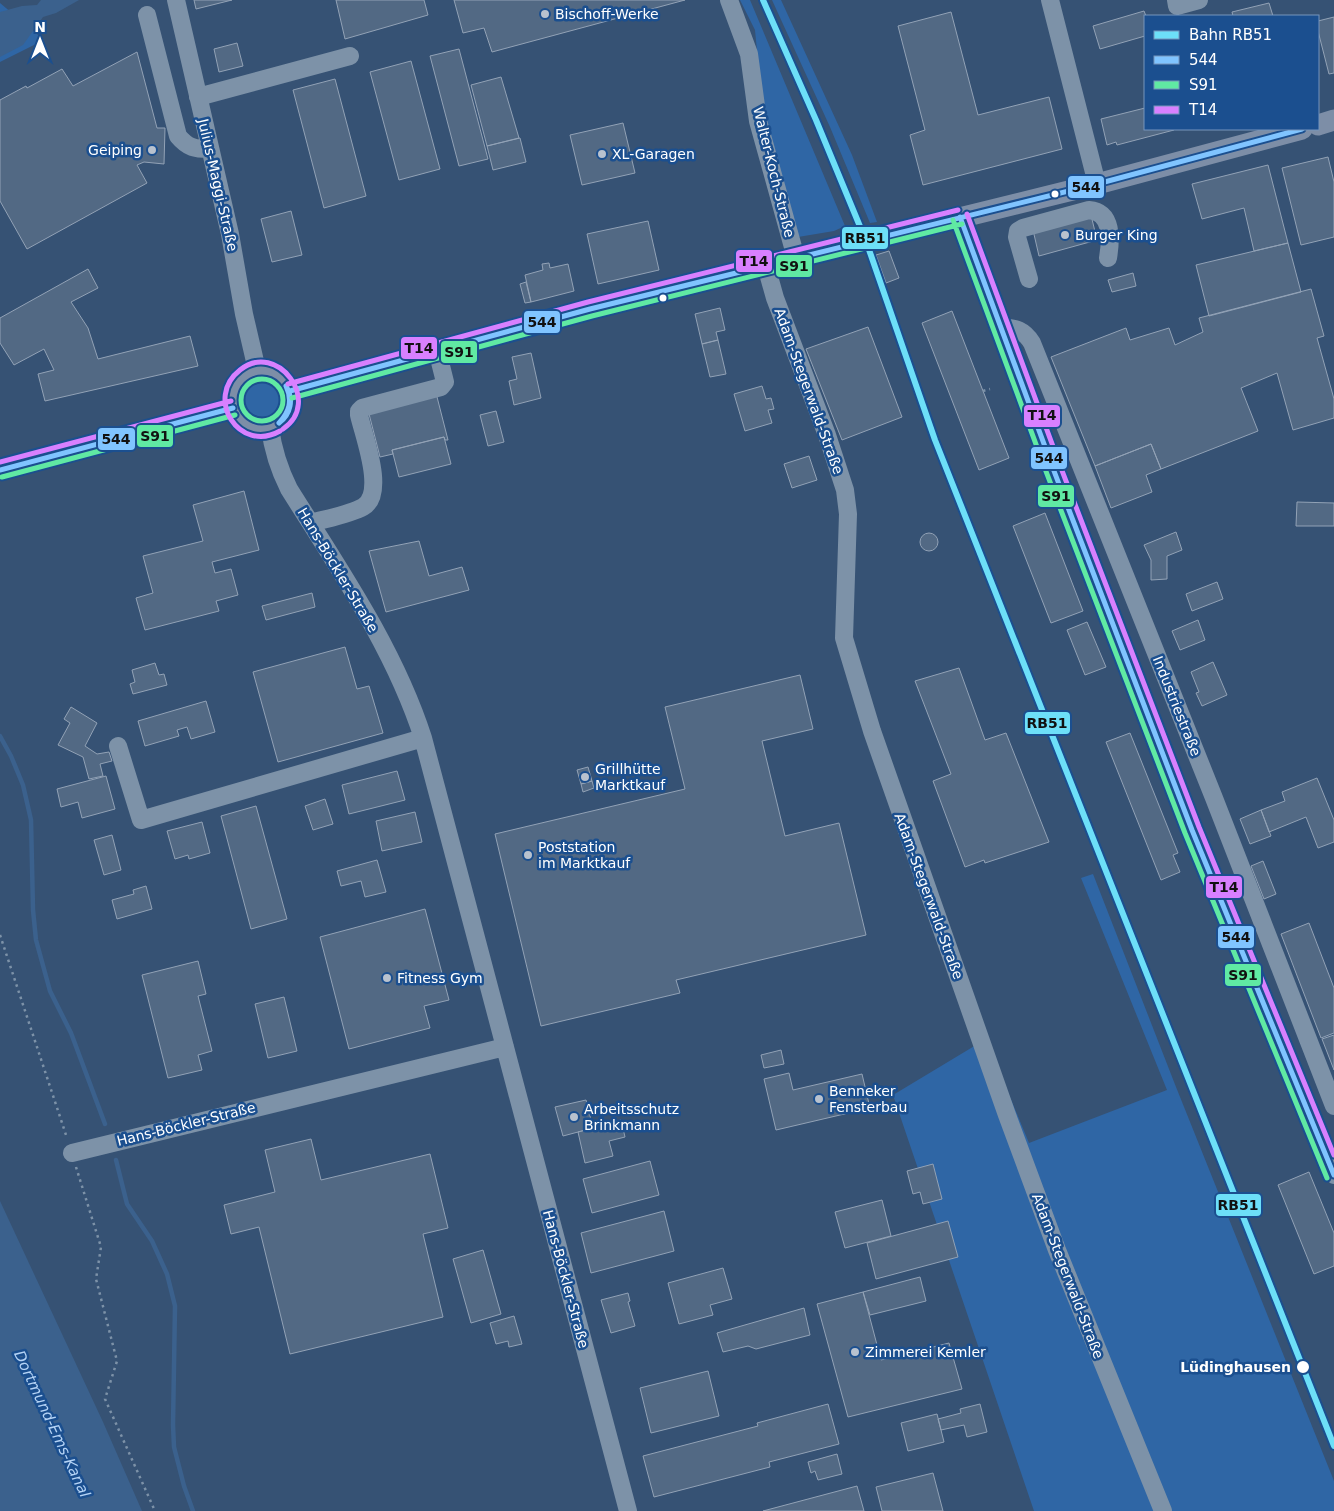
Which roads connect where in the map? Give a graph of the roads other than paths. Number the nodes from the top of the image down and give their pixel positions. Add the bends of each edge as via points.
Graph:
1 (176, 0) edge
2 (729, 0) edge
3 (1050, 0) edge
4 (1176, 0) edge
5 (1199, 0) edge
6 (147, 15) dead end
7 (350, 56) dead end
8 (198, 97) junction
9 (1334, 120) edge
10 (1319, 125) edge
11 (1298, 130) edge
12 (210, 148) junction
13 (1097, 184) junction
14 (960, 218) junction
15 (796, 258) junction
16 (1108, 258) dead end
17 (766, 266) junction
18 (1029, 279) dead end
19 (1000, 327) junction
20 (436, 350) junction
21 (257, 370) junction
22 (290, 391) junction
23 (232, 408) junction
24 (270, 428) junction
25 (0, 470) edge
26 (310, 523) junction
27 (422, 738) junction
28 (118, 746) dead end
29 (505, 1047) junction
30 (1334, 1106) edge
31 (72, 1152) road end
32 (1334, 1176) edge
33 (628, 1511) edge
34 (1163, 1511) edge

1 - 8 street, Julius-Maggi-Straße
2 - 15 street, Walter-Koch-Straße via 749,54 758,121
3 - 13 street
4 - 5 street via 1177,6
6 - 12 street via 178,136 193,149
7 - 8 street
8 - 12 street, Julius-Maggi-Straße
9 - 10 main road
11 - 13 main road
12 - 21 street, Julius-Maggi-Straße
13 - 14 main road
14 - 15 main road
14 - 19 street
15 - 17 main road
16 - 18 street via 1111,242 1106,219 1097,211 1089,210 1018,231
17 - 20 main road
17 - 34 street, Adam-Stegerwald-Straße via 775,298 828,434 845,490 848,514 844,638 872,731 1053,1241
19 - 30 street, Industriestraße via 1016,328 1032,343
19 - 32 street via 1192,830
20 - 22 main road
20 - 26 street via 445,382 441,386 359,411 374,481 371,499 362,508
21 - 22 main road via 277,375
21 - 23 main road via 237,383 232,394
22 - 24 main road via 288,414
23 - 24 main road via 246,425
23 - 25 main road
24 - 26 street, Hans-Böckler-Straße via 279,470
26 - 27 street, Hans-Böckler-Straße via 367,613 413,707
27 - 28 street via 141,820
27 - 29 street, Hans-Böckler-Straße
29 - 31 street, Hans-Böckler-Straße
29 - 33 street, Hans-Böckler-Straße

